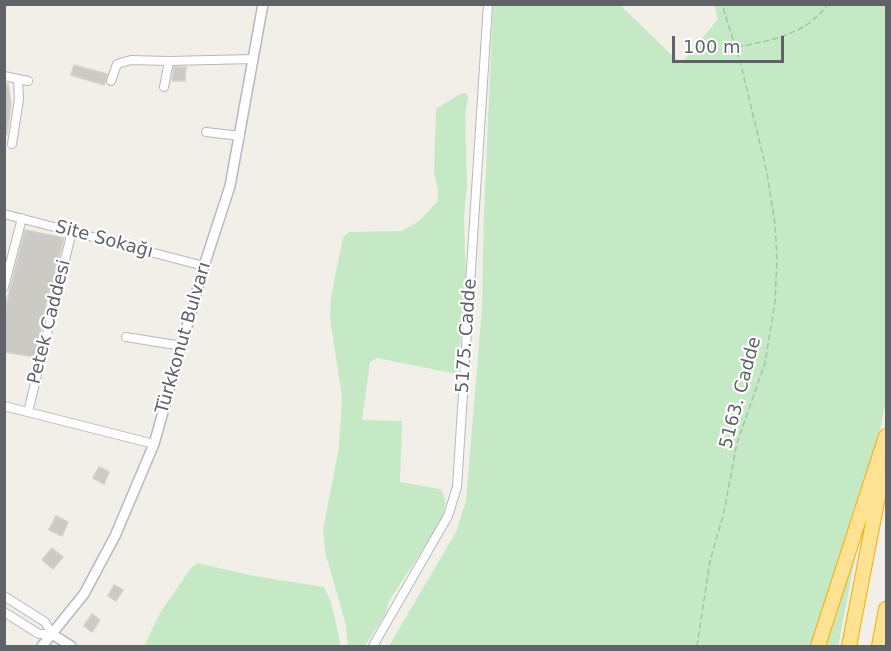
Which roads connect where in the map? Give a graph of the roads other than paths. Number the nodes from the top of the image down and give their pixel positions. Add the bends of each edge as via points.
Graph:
1 (263, 4) edge
2 (488, 4) edge
3 (253, 59) junction
4 (169, 61) junction
5 (4, 76) edge
6 (18, 79) junction
7 (28, 81) dead end
8 (111, 81) dead end
9 (164, 87) dead end
10 (206, 132) dead end
11 (240, 136) junction
12 (12, 144) dead end
13 (4, 214) edge
14 (22, 218) junction
15 (72, 231) junction
16 (204, 266) junction
17 (4, 287) edge
18 (126, 337) dead end
19 (182, 346) junction
20 (4, 406) edge
21 (28, 412) junction
22 (886, 436) edge
23 (154, 444) junction
24 (886, 454) edge
25 (4, 596) edge
26 (886, 609) edge
27 (4, 612) edge
28 (52, 634) junction
29 (42, 646) edge
30 (71, 646) edge
31 (372, 646) edge
32 (818, 646) edge
33 (849, 646) edge
34 (879, 646) edge

1 - 3 street, Türkkonut Bulvarı
2 - 31 street, 5175. Cadde via 457,487 448,516
3 - 4 street
3 - 11 street, Türkkonut Bulvarı
4 - 8 street via 131,60 117,64
4 - 9 street
5 - 6 street
6 - 7 street
6 - 12 street
10 - 11 street
11 - 16 street, Türkkonut Bulvarı via 230,186
13 - 14 street, Site Sokağı
14 - 15 street, Site Sokağı
14 - 17 street
15 - 16 street, Site Sokağı
15 - 21 street, Petek Caddesi
16 - 19 street, Türkkonut Bulvarı
18 - 19 street
19 - 23 street, Türkkonut Bulvarı
20 - 21 street
21 - 23 street
22 - 32 highway
23 - 28 street, Türkkonut Bulvarı via 115,536 84,594
24 - 33 highway
25 - 28 street via 45,621
26 - 34 highway
27 - 28 street via 39,634
28 - 29 street, Türkkonut Bulvarı
28 - 30 street

